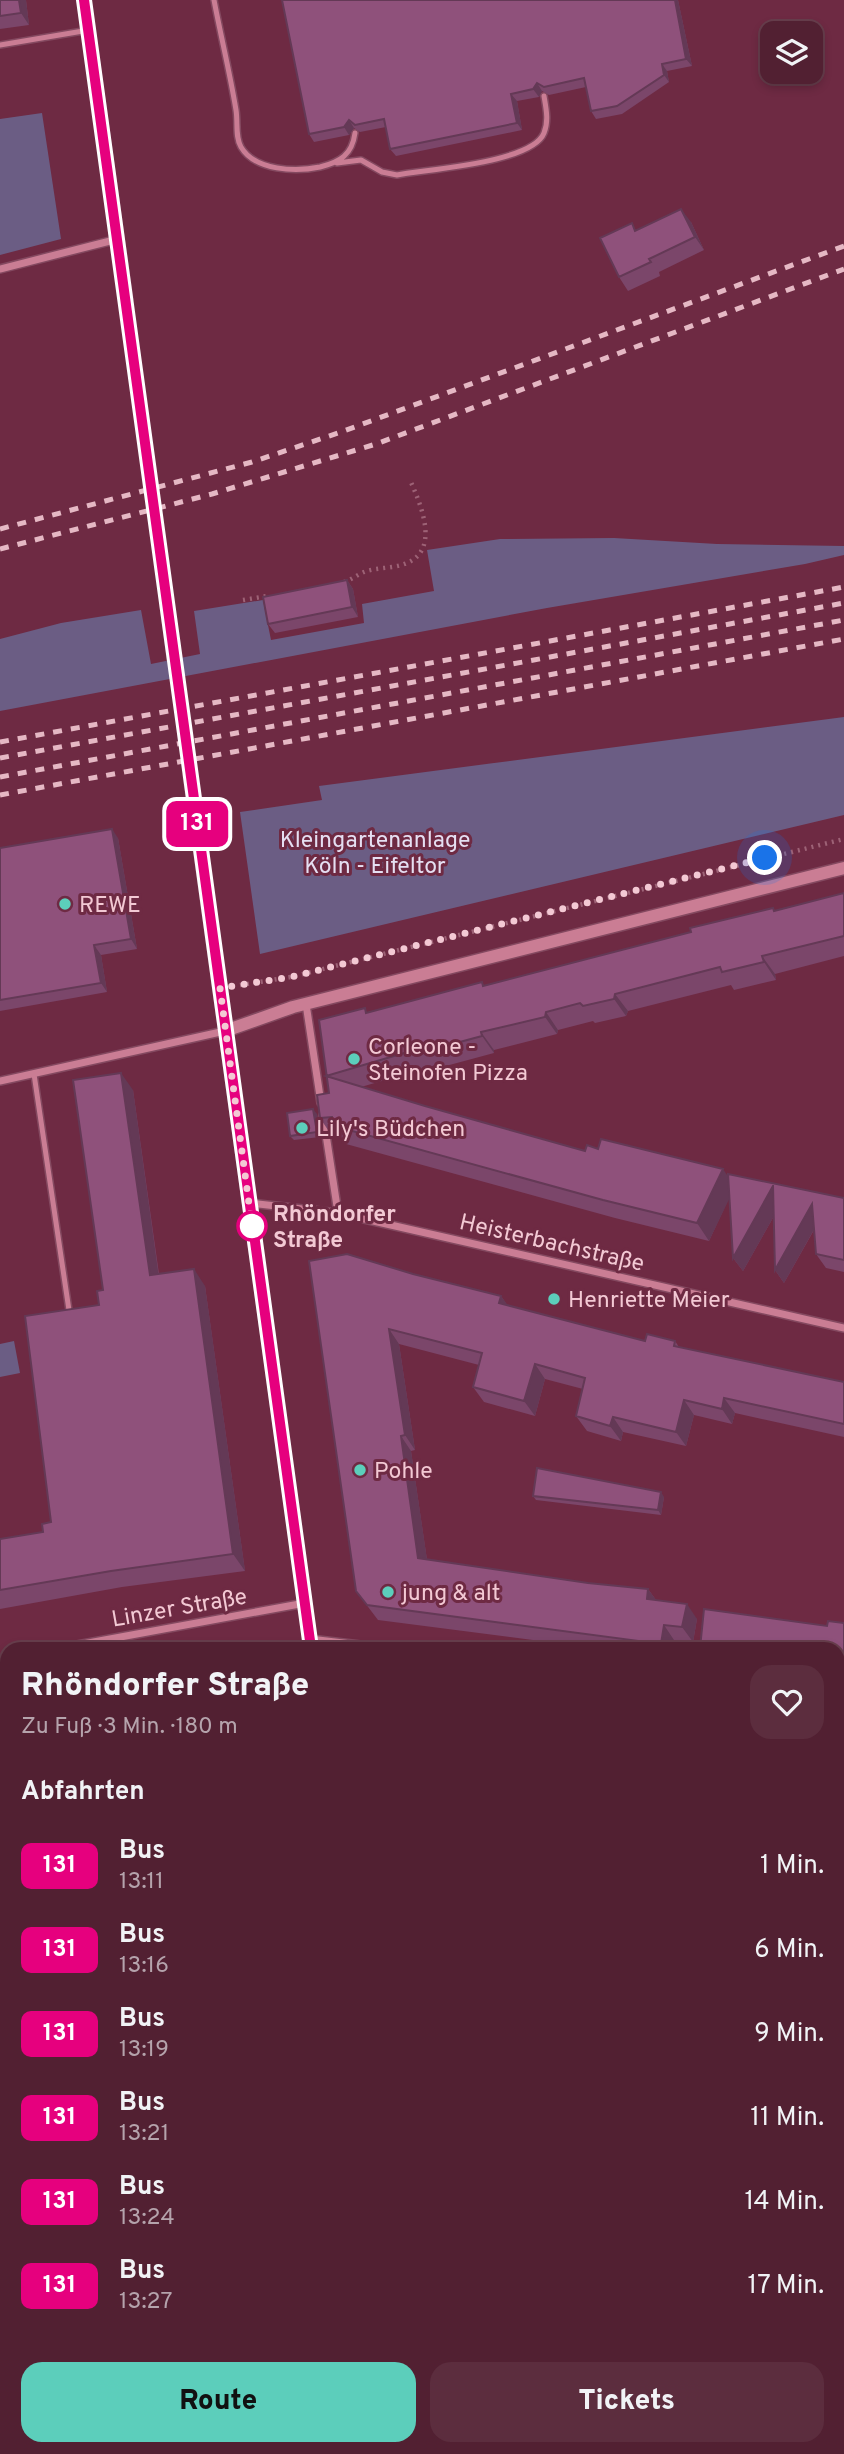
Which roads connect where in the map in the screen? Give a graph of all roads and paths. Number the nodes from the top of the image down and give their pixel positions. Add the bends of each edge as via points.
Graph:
1 (85, 0) edge
2 (214, 0) edge
3 (89, 30) junction
4 (0, 45) edge
5 (544, 96) edge
6 (355, 134) edge
7 (336, 163) junction
8 (117, 239) junction
9 (0, 269) edge
10 (126, 299) tunnel mouth
11 (410, 480) dead end
12 (341, 583) edge
13 (268, 596) edge
14 (243, 600) dead end
15 (167, 606) tunnel mouth
16 (174, 659) tunnel mouth
17 (190, 776) tunnel mouth
18 (844, 839) edge
19 (844, 868) edge
20 (220, 988) junction
21 (306, 1004) junction
22 (225, 1031) junction
23 (34, 1074) junction
24 (0, 1081) edge
25 (249, 1203) junction
26 (338, 1213) junction
27 (70, 1317) edge
28 (844, 1328) edge
29 (305, 1603) junction
30 (94, 1642) edge
31 (310, 1642) edge

1 - 3 street
2 - 7 lane via 242,148 276,167 310,169
3 - 4 lane
3 - 8 street
5 - 7 lane via 544,135 511,157 397,174 382,172 361,160
6 - 7 lane via 353,147
8 - 9 street
8 - 10 street
11 - 12 path via 419,499 426,540 420,555
13 - 14 path
15 - 16 street
17 - 20 street
18 - 20 path via 291,977
19 - 21 street
20 - 22 street
21 - 22 street
21 - 26 street
22 - 23 street
22 - 25 street
23 - 24 street
23 - 27 lane
25 - 26 street, Heisterbachstraße
25 - 29 street
26 - 28 street, Heisterbachstraße
29 - 30 street, Linzer Straße
29 - 31 street

